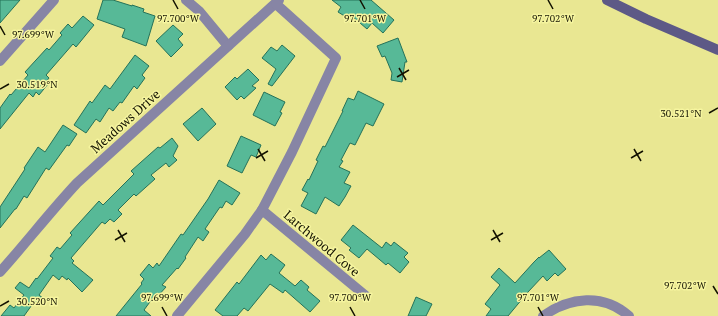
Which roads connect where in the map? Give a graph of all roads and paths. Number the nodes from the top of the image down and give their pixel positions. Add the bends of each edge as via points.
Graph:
1 (54, 0) edge
2 (186, 0) edge
3 (606, 0) edge
4 (277, 2) edge
5 (228, 46) junction
6 (718, 50) edge
7 (0, 61) edge
8 (262, 210) junction
9 (0, 272) edge
10 (366, 296) dead end
11 (177, 316) edge
12 (543, 316) edge
13 (629, 316) edge

1 - 7 street
2 - 5 street via 199,10
3 - 6 main road
4 - 5 street, Meadows Drive
4 - 8 street via 336,58
5 - 9 street, Meadows Drive via 76,183
8 - 10 street, Larchwood Cove
8 - 11 street
12 - 13 street via 564,305 583,300 613,305

